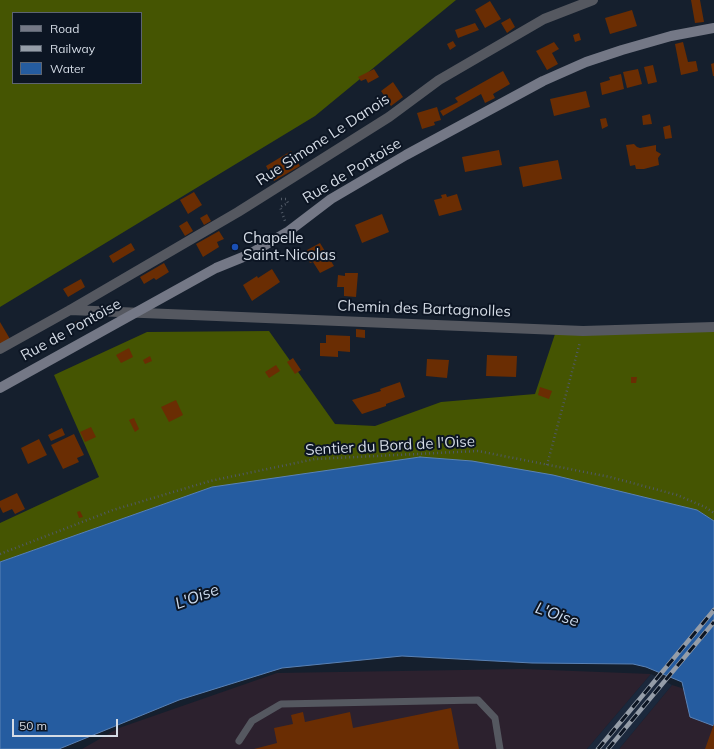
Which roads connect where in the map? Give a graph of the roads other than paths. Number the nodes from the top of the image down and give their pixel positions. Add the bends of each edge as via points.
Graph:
1 (593, 0) edge
2 (714, 28) edge
3 (70, 310) junction
4 (133, 313) junction
5 (714, 327) edge
6 (0, 349) edge
7 (0, 388) edge
8 (240, 741) dead end
9 (500, 749) edge

1 - 3 street, Rue Simone Le Danois via 544,19 439,80 390,117 238,212
2 - 4 main road, Rue de Pontoise via 671,36 622,50 543,81 331,199 289,231 254,251 216,268
3 - 4 street, Chemin des Bartagnolles
3 - 6 street, Rue Simone Le Danois
4 - 5 street, Chemin des Bartagnolles via 583,331
4 - 7 main road, Rue de Pontoise
8 - 9 lane via 252,721 280,704 478,700 495,718

